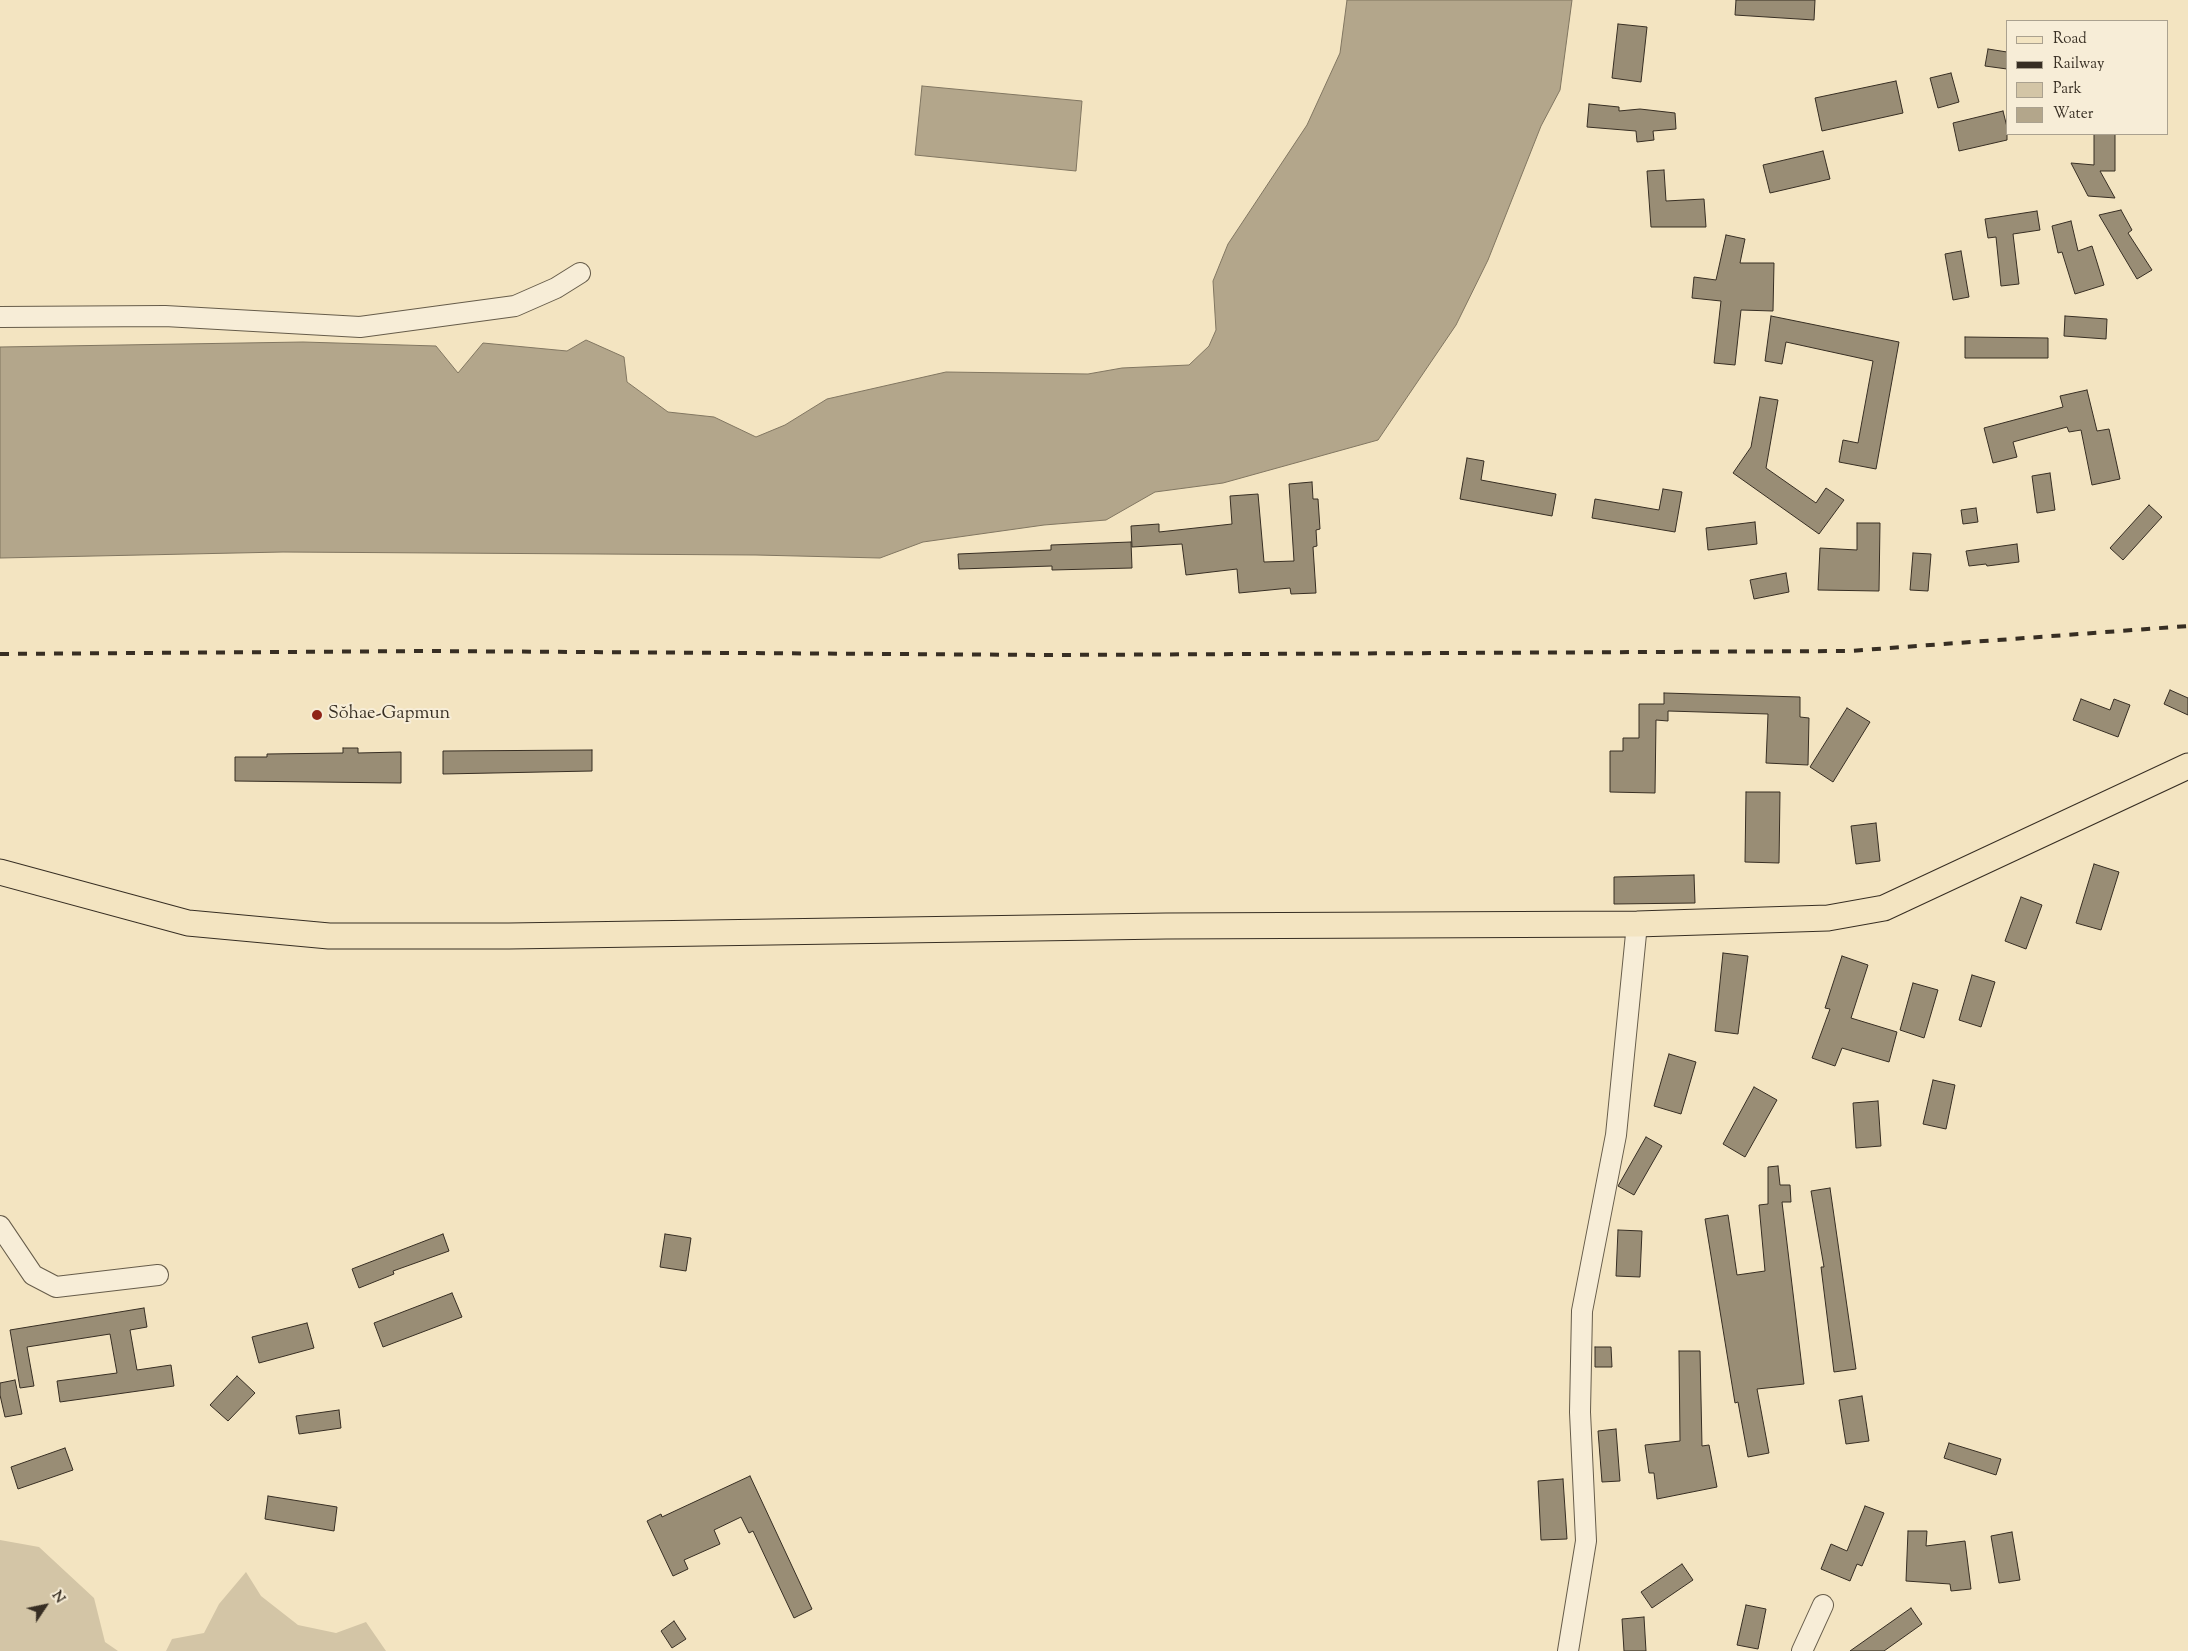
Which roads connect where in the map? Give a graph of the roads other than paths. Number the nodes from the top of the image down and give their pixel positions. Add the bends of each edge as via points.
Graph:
1 (580, 273) dead end
2 (0, 317) edge
3 (2188, 766) edge
4 (0, 872) edge
5 (1637, 924) junction
6 (0, 1226) edge
7 (158, 1275) dead end
8 (1823, 1605) dead end
9 (1568, 1651) edge
10 (1802, 1651) edge

1 - 2 street via 556,288 515,306 360,327 165,316
3 - 5 main road via 1884,908 1828,918
4 - 5 main road via 188,923 329,936
5 - 9 street via 1616,1135 1582,1311 1580,1412 1586,1541
6 - 7 street via 33,1275 56,1287
8 - 10 street

